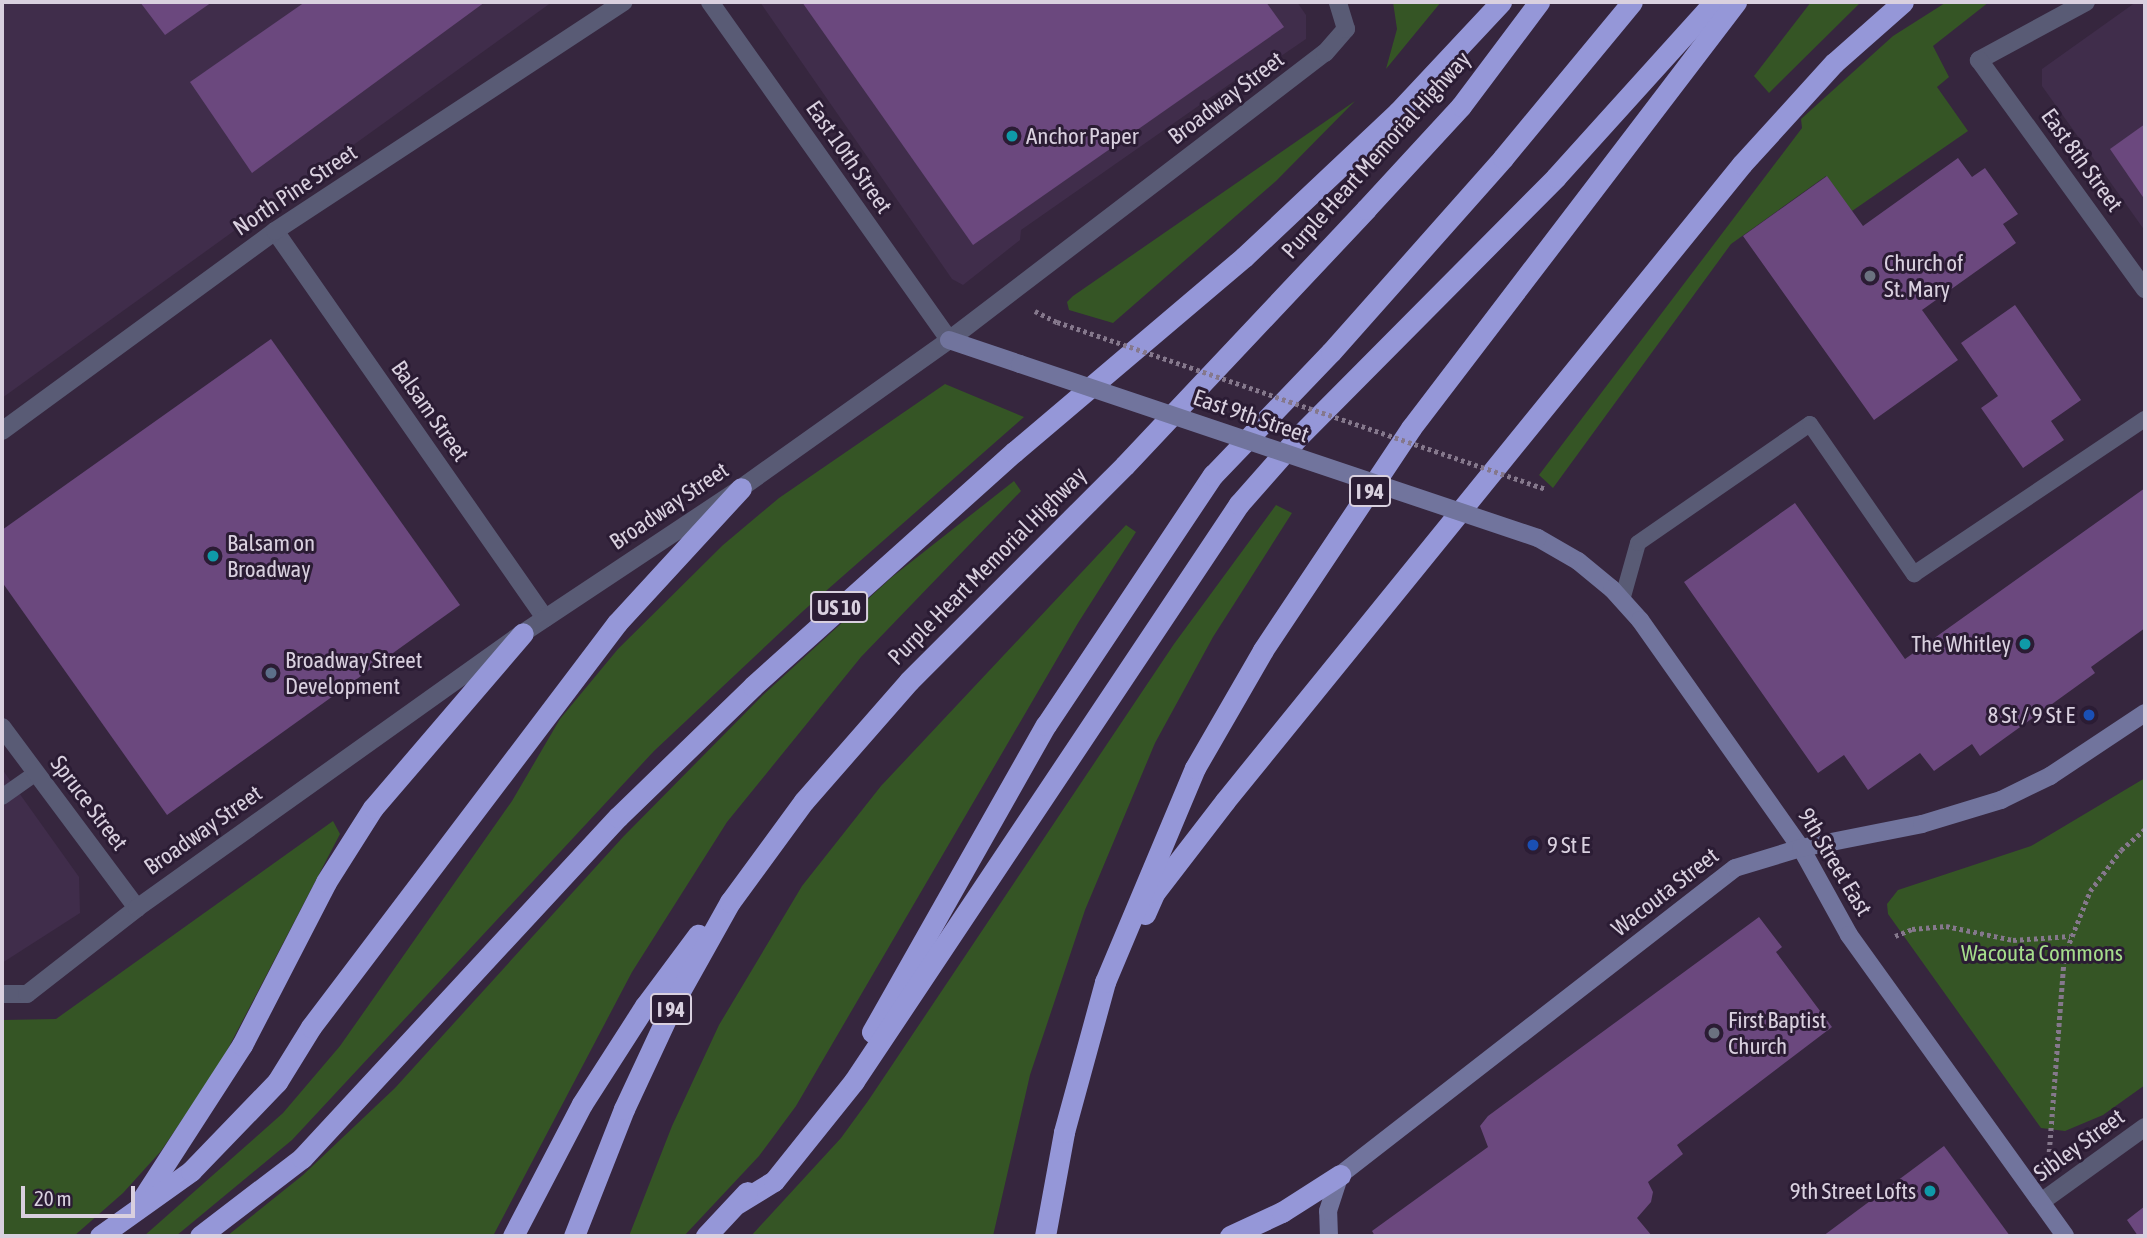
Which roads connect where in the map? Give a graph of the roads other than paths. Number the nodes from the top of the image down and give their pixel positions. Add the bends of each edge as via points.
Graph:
1 (624, 2) edge
2 (709, 2) edge
3 (1338, 2) edge
4 (1501, 2) edge
5 (1539, 2) edge
6 (1632, 2) edge
7 (1714, 2) edge
8 (1736, 2) edge
9 (1903, 2) edge
10 (2086, 2) edge
11 (275, 231) junction
12 (2145, 289) edge
13 (949, 340) junction
14 (2145, 419) edge
15 (2, 431) edge
16 (741, 488) junction
17 (1538, 538) joint
18 (1622, 600) junction
19 (545, 618) junction
20 (523, 633) junction
21 (2145, 713) edge
22 (2, 727) edge
23 (36, 773) junction
24 (2, 797) edge
25 (804, 801) junction
26 (1801, 848) junction
27 (137, 908) junction
28 (2, 994) edge
29 (1092, 1031) junction
30 (2145, 1127) edge
31 (1340, 1175) junction
32 (2041, 1202) junction
33 (738, 1203) junction
34 (136, 1209) junction
35 (100, 1236) edge
36 (200, 1236) edge
37 (513, 1236) edge
38 (574, 1236) edge
39 (706, 1236) edge
40 (1046, 1236) edge
41 (1230, 1236) edge
42 (1329, 1236) edge
43 (2065, 1236) edge

1 - 11 street, North Pine Street
2 - 13 street, East 10th Street
3 - 13 street, Broadway Street via 1346,29 1325,53
4 - 36 highway, US 10 via 1398,112 1244,257 1003,461 698,738 618,817 302,1158
5 - 25 highway, Purple Heart Memorial Highway / I 94 via 1461,106 1376,199 1125,465 909,681
6 - 33 highway via 1494,169 1331,352 1269,411 1213,475 1046,724 866,1042 829,1096
7 - 33 highway via 1556,177 1298,437 1239,504 847,1090 774,1181
8 - 29 highway, I 94 via 1411,428 1263,650 1170,821 1105,982
9 - 29 highway via 1834,63 1742,164 1225,801 1155,892
10 - 12 street, East 8th Street via 1979,60
11 - 15 street, North Pine Street
11 - 19 street, Balsam Street
13 - 16 street, Broadway Street
13 - 17 street, East 9th Street, bridge
14 - 18 lane via 1914,574 1810,424 1638,544
16 - 19 street, Broadway Street
16 - 34 highway via 617,623 318,1018 277,1082 191,1171
17 - 18 street, 9th Street East via 1578,561
18 - 26 street, 9th Street East
19 - 20 street, Broadway Street
20 - 27 street, Broadway Street
20 - 34 highway via 373,808 326,882 229,1067
21 - 26 street, Wacouta Street via 2050,776 2001,800 1922,824
22 - 23 street, Spruce Street
23 - 24 lane
23 - 27 street, Spruce Street
25 - 37 highway via 645,1006 582,1104
25 - 38 highway, Purple Heart Memorial Highway / I 94 via 730,902 680,991 624,1109
26 - 31 street, Wacouta Street via 1735,868
26 - 32 street, 9th Street East via 1849,935
27 - 28 street, Broadway Street via 27,994
29 - 40 highway, I 94
30 - 32 street, Sibley Street
31 - 41 highway via 1282,1212
31 - 42 street via 1328,1211
32 - 43 street, 9th Street East
33 - 39 highway
34 - 35 highway

